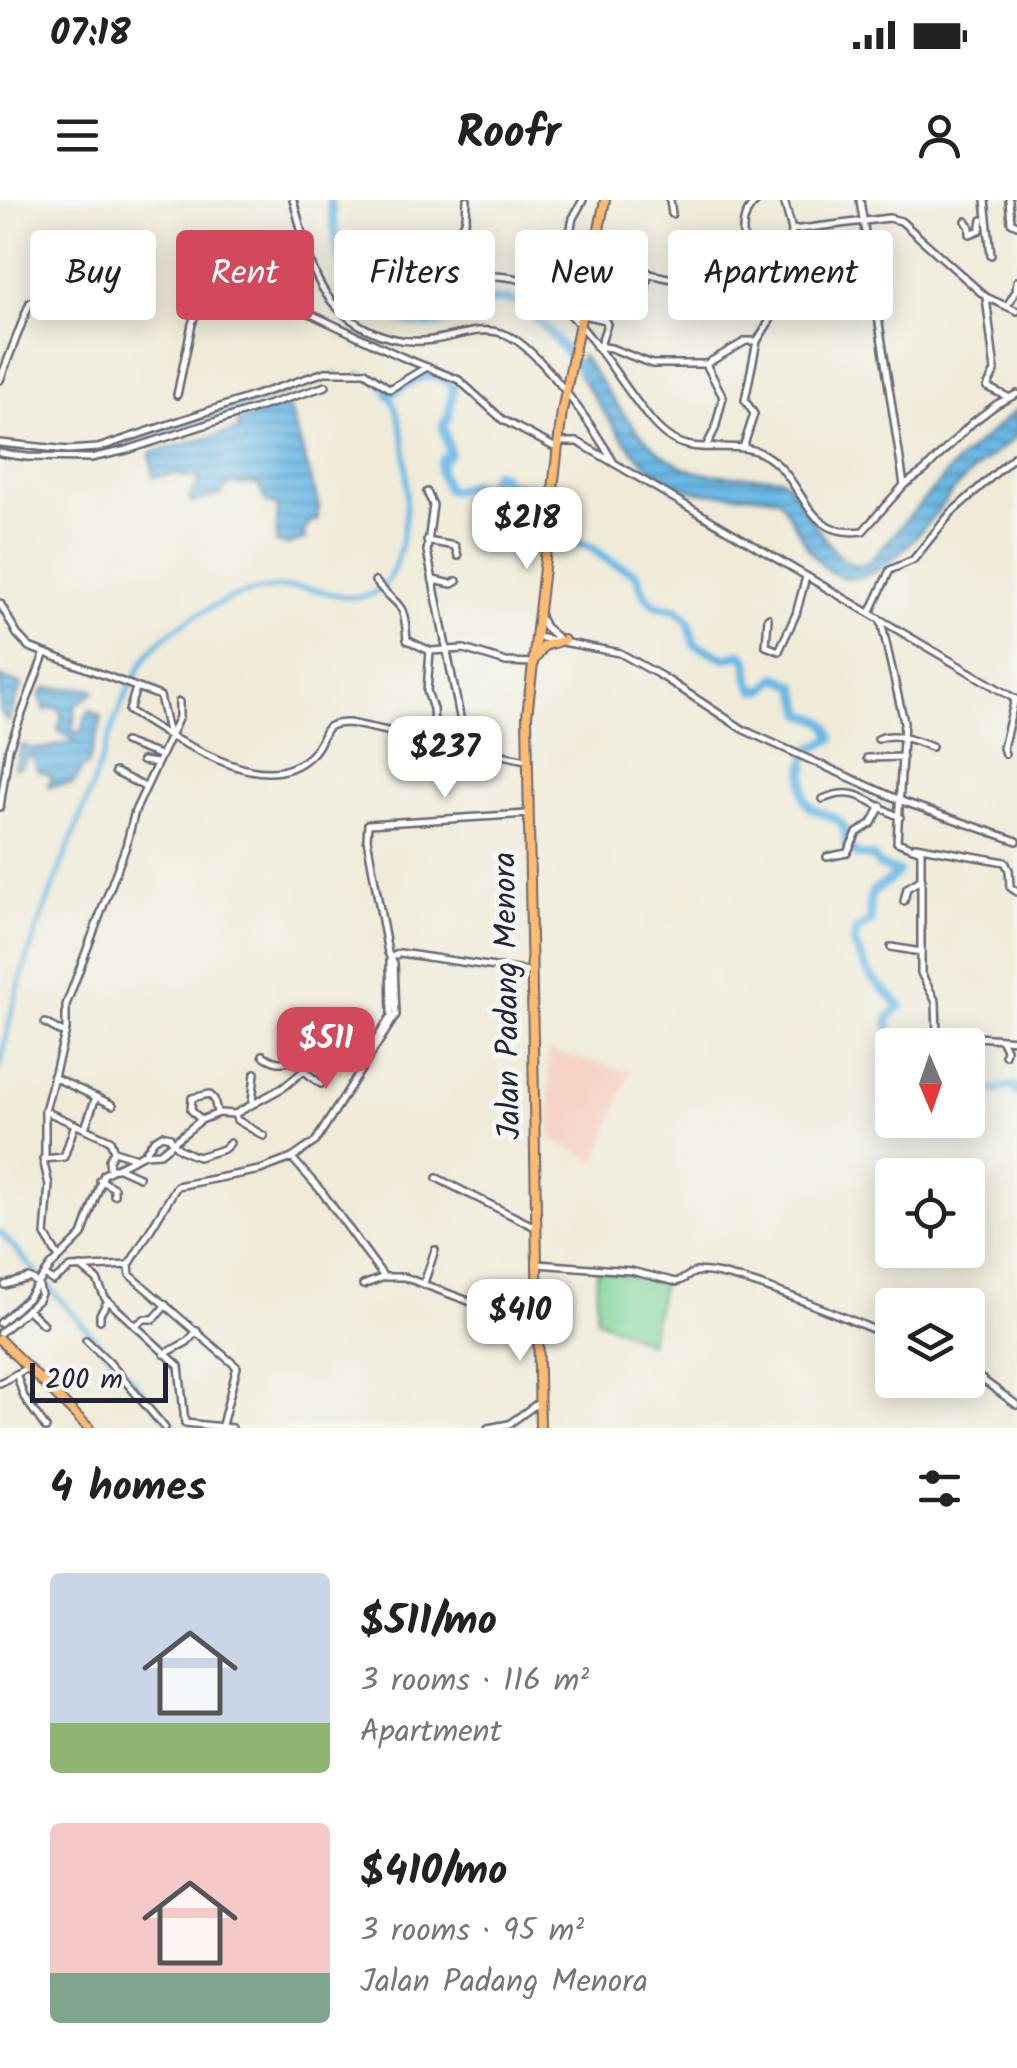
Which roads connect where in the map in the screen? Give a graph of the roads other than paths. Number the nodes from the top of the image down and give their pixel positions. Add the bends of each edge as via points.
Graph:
1 (293, 200) edge
2 (467, 200) edge
3 (583, 200) edge
4 (606, 200) edge
5 (670, 200) edge
6 (784, 200) edge
7 (860, 200) edge
8 (986, 200) edge
9 (1009, 200) edge
10 (757, 201) edge
11 (672, 214) dead end
12 (984, 217) junction
13 (864, 222) junction
14 (968, 224) dead end
15 (1017, 225) edge
16 (571, 230) edge
17 (600, 230) edge
18 (743, 230) edge
19 (792, 230) joint
20 (991, 255) dead end
21 (648, 272) edge
22 (668, 278) edge
23 (515, 279) edge
24 (1017, 281) edge
25 (986, 297) junction
26 (30, 302) dead end
27 (1007, 306) junction
28 (1017, 311) edge
29 (582, 320) joint
30 (602, 320) edge
31 (770, 320) edge
32 (757, 341) junction
33 (598, 346) junction
34 (706, 364) junction
35 (427, 367) junction
36 (0, 380) edge
37 (326, 386) dead end
38 (567, 390) junction
39 (1017, 394) edge
40 (177, 395) dead end
41 (1008, 398) junction
42 (0, 442) edge
43 (558, 446) junction
44 (706, 448) junction
45 (743, 448) junction
46 (0, 453) edge
47 (1017, 454) edge
48 (615, 464) junction
49 (904, 485) junction
50 (427, 492) dead end
51 (427, 541) junction
52 (458, 556) dead end
53 (806, 577) junction
54 (374, 580) dead end
55 (433, 580) junction
56 (457, 581) dead end
57 (0, 603) edge
58 (870, 614) junction
59 (540, 618) junction
60 (768, 618) dead end
61 (881, 621) junction
62 (537, 637) junction
63 (564, 640) junction
64 (447, 650) junction
65 (430, 651) junction
66 (44, 655) junction
67 (534, 663) junction
68 (134, 686) junction
69 (1016, 699) edge
70 (179, 702) dead end
71 (169, 736) junction
72 (904, 737) junction
73 (878, 738) dead end
74 (435, 741) junction
75 (124, 742) dead end
76 (466, 747) junction
77 (932, 747) dead end
78 (1005, 754) dead end
79 (159, 756) junction
80 (902, 757) junction
81 (867, 758) dead end
82 (526, 760) junction
83 (142, 761) dead end
84 (156, 763) junction
85 (116, 772) dead end
86 (145, 787) junction
87 (823, 799) dead end
88 (901, 801) junction
89 (880, 806) junction
90 (0, 807) edge
91 (124, 811) dead end
92 (134, 814) junction
93 (527, 814) junction
94 (900, 816) junction
95 (1017, 840) edge
96 (897, 842) junction
97 (828, 857) dead end
98 (922, 878) junction
99 (1017, 892) edge
100 (904, 901) dead end
101 (892, 947) dead end
102 (921, 952) junction
103 (391, 957) junction
104 (530, 972) junction
105 (45, 1023) dead end
106 (936, 1028) edge
107 (66, 1034) junction
108 (985, 1038) edge
109 (999, 1039) junction
110 (1017, 1040) edge
111 (263, 1055) dead end
112 (1004, 1055) dead end
113 (314, 1062) junction
114 (304, 1071) junction
115 (255, 1073) dead end
116 (53, 1078) junction
117 (321, 1084) dead end
118 (96, 1096) junction
119 (252, 1103) junction
120 (113, 1105) dead end
121 (45, 1110) junction
122 (234, 1114) junction
123 (216, 1115) junction
124 (201, 1120) junction
125 (75, 1124) junction
126 (85, 1128) junction
127 (264, 1136) dead end
128 (172, 1143) junction
129 (230, 1143) dead end
130 (114, 1151) junction
131 (141, 1156) junction
132 (45, 1158) junction
133 (292, 1158) junction
134 (118, 1167) junction
135 (110, 1170) junction
136 (139, 1177) dead end
137 (436, 1178) dead end
138 (100, 1180) junction
139 (114, 1195) dead end
140 (535, 1228) junction
141 (435, 1250) dead end
142 (59, 1258) junction
143 (536, 1264) junction
144 (129, 1265) junction
145 (81, 1267) junction
146 (384, 1277) junction
147 (41, 1279) junction
148 (424, 1284) junction
149 (5, 1285) dead end
150 (362, 1286) dead end
151 (108, 1301) junction
152 (166, 1305) junction
153 (28, 1309) junction
154 (100, 1320) dead end
155 (44, 1324) dead end
156 (134, 1326) junction
157 (538, 1328) junction
158 (875, 1330) edge
159 (0, 1331) edge
160 (197, 1331) junction
161 (86, 1340) dead end
162 (164, 1354) junction
163 (28, 1367) junction
164 (17, 1376) junction
165 (985, 1381) edge
166 (0, 1383) edge
167 (539, 1402) junction
168 (1017, 1405) edge
169 (228, 1427) edge
170 (46, 1428) edge
171 (89, 1428) edge
172 (165, 1428) edge
173 (488, 1428) edge
174 (540, 1428) edge

1 - 38 street via 320,284 345,315 405,341 479,330 510,336
2 - 23 street via 448,267 460,278
3 - 16 street
4 - 17 main road, Jalan Padang Menora
5 - 11 street
6 - 19 street
7 - 13 street
8 - 12 street
9 - 15 street
10 - 18 street via 746,212
12 - 14 street via 977,233 970,234
12 - 20 street
13 - 19 street
13 - 25 street via 901,220
13 - 49 street
21 - 22 street
24 - 27 street
25 - 27 street
25 - 41 street via 995,371 988,387
26 - 36 street
27 - 28 street
29 - 33 street
29 - 38 main road, Jalan Padang Menora
30 - 33 street via 607,324
31 - 32 street
32 - 34 street
32 - 45 street via 746,400 754,414
33 - 34 street via 652,364
33 - 44 street via 653,423 671,439
34 - 44 street via 722,398
35 - 40 street via 211,268
35 - 42 street via 390,390 365,372 325,372 98,448
35 - 43 street via 459,380 503,420
37 - 46 street via 91,458
38 - 43 main road, Jalan Padang Menora
38 - 48 street
39 - 41 street
41 - 49 street
43 - 48 street via 578,442
43 - 59 main road, Jalan Padang Menora
44 - 45 street
45 - 49 street via 773,460 818,521 837,532 863,531
47 - 58 street via 951,512 912,560 890,570
48 - 53 street
50 - 51 street via 433,504
51 - 52 street via 454,546
51 - 55 street
53 - 58 street
53 - 60 street via 780,651 766,646
54 - 65 street via 401,603 407,640
55 - 56 street
55 - 64 street
57 - 66 street via 17,634
58 - 61 street
59 - 62 main road, Jalan Padang Menora
59 - 63 street
61 - 69 street
61 - 72 street
62 - 63 street
62 - 67 main road, Jalan Padang Menora
63 - 67 main road via 544,646
63 - 88 street via 620,653 744,730
64 - 65 street
64 - 67 street
64 - 76 street
65 - 74 street via 427,692
66 - 68 street
66 - 90 street via 9,748
67 - 82 main road, Jalan Padang Menora
68 - 71 street via 160,696
68 - 71 street via 129,711
69 - 78 street
70 - 71 street
71 - 74 street via 233,766 275,774 309,758 335,723
71 - 79 street
72 - 73 street
72 - 77 street
72 - 80 street
74 - 76 street
75 - 79 street
76 - 82 street
79 - 84 street
80 - 81 street
80 - 88 street
82 - 93 main road, Jalan Padang Menora
83 - 84 street
84 - 86 street
85 - 86 street
86 - 92 street
87 - 89 street via 848,793
88 - 94 street
88 - 95 street
89 - 94 street
89 - 97 street via 851,848
91 - 92 street
92 - 107 street via 66,1005
93 - 103 street via 368,824
93 - 104 main road, Jalan Padang Menora
94 - 96 street
96 - 98 street via 921,851
96 - 99 street via 1005,862
98 - 100 street via 907,888
98 - 102 street
101 - 102 street
102 - 106 street via 922,980 936,1002
103 - 104 street via 400,952
103 - 113 street via 392,1016 374,1044 334,1038
103 - 133 street via 396,1015 315,1142
104 - 140 main road, Jalan Padang Menora
105 - 107 street
107 - 116 street
108 - 109 street
109 - 110 street
109 - 112 street
111 - 113 street via 277,1063
113 - 114 street
114 - 117 street
114 - 119 street
115 - 119 street
116 - 118 street
116 - 121 street
118 - 120 street
118 - 126 street
119 - 122 street
121 - 125 street
121 - 132 street
122 - 123 street
122 - 127 street
123 - 124 street
123 - 124 street via 214,1098 197,1095 190,1104
124 - 128 street
125 - 126 street
125 - 132 street via 64,1157
126 - 130 street via 110,1140
128 - 129 street via 198,1157
128 - 131 street
128 - 131 street via 166,1134 158,1136
130 - 131 street
130 - 135 street
131 - 134 street
132 - 142 street via 45,1235
133 - 144 street via 177,1186
133 - 146 street
134 - 135 street
134 - 136 street
135 - 138 street
137 - 140 street
138 - 139 street
138 - 142 street via 82,1235
140 - 143 main road, Jalan Padang Menora
141 - 148 street
142 - 147 street
143 - 157 main road, Jalan Padang Menora
143 - 158 street via 630,1271 676,1282 695,1272 710,1274 752,1283
144 - 145 street
144 - 152 street via 130,1275
145 - 147 street via 56,1281
145 - 151 street
146 - 148 street
146 - 150 street
147 - 149 street
147 - 153 street via 40,1294
147 - 159 street
148 - 157 street
151 - 154 street
151 - 156 street
152 - 156 street via 154,1319
152 - 160 street
153 - 155 street
153 - 159 street
156 - 162 street
157 - 167 main road, Jalan Padang Menora
159 - 163 main road
160 - 162 street
160 - 169 street via 238,1367
161 - 172 street
162 - 169 street via 179,1366 185,1423
163 - 164 street
163 - 171 main road
164 - 166 street
164 - 170 street
165 - 168 street
167 - 173 street via 510,1424
167 - 174 main road, Jalan Padang Menora

